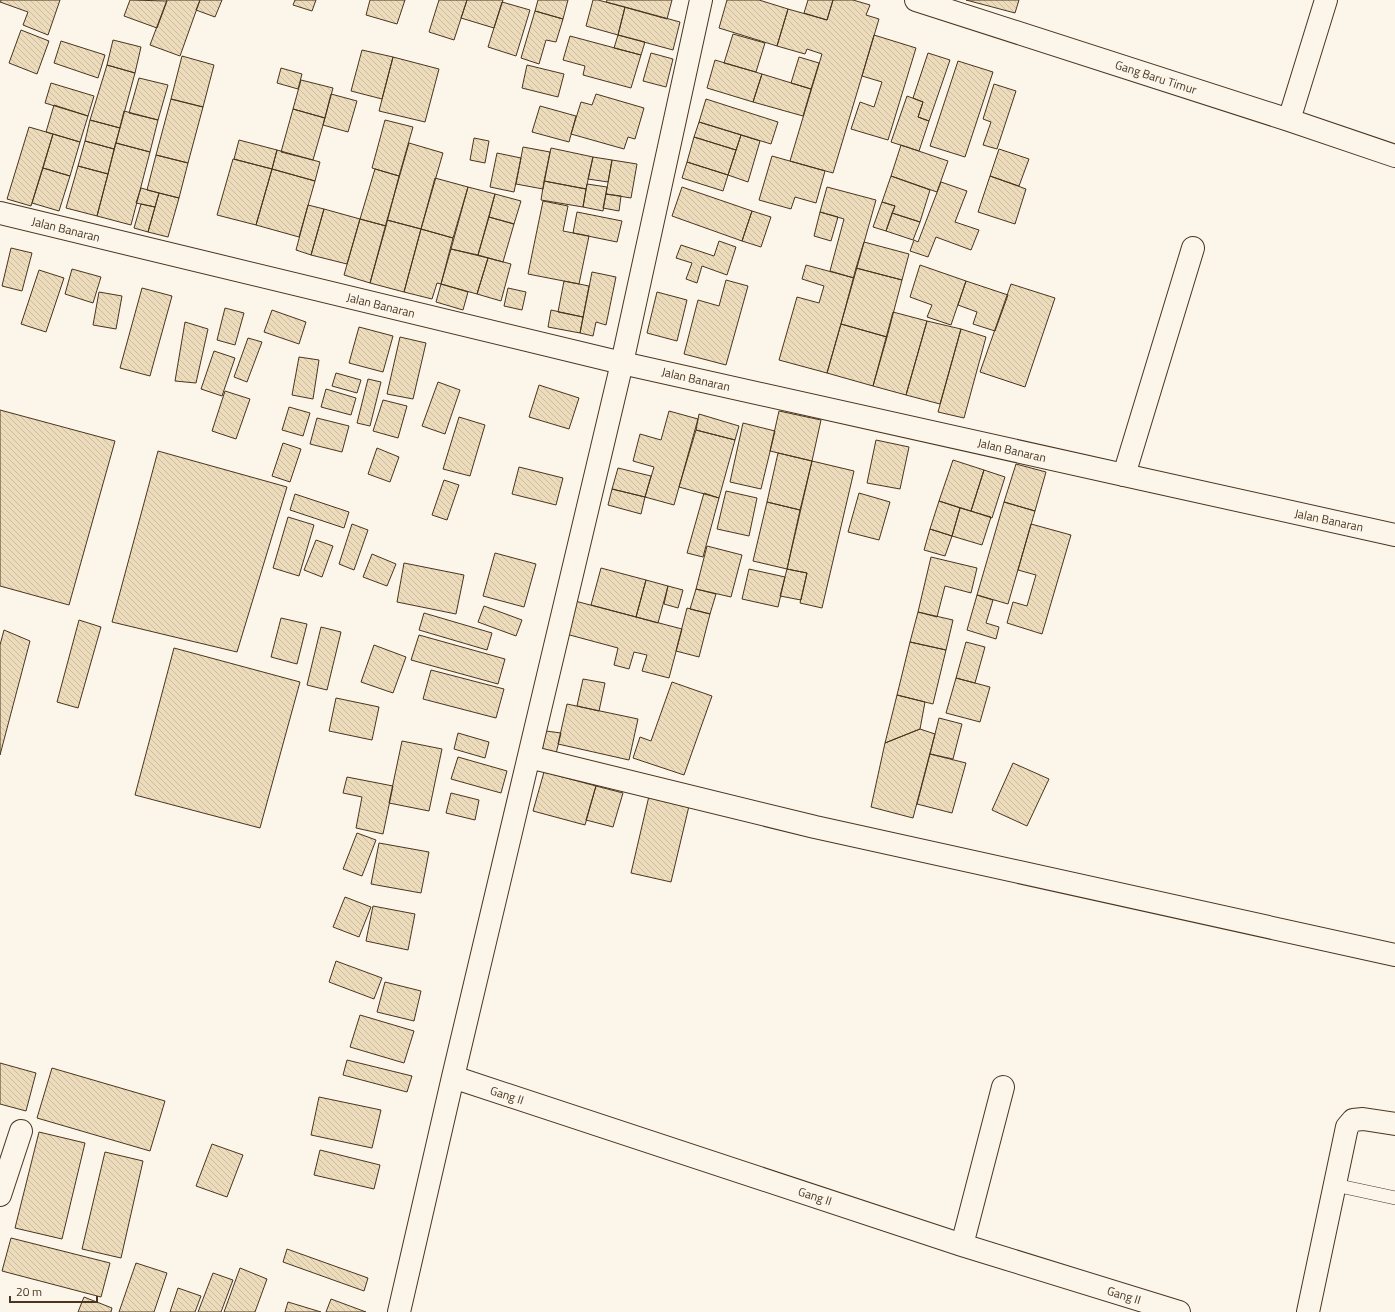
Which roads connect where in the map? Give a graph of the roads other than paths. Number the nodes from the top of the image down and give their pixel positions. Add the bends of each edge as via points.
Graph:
1 (701, 0) edge
2 (916, 0) edge
3 (1326, 0) edge
4 (1290, 120) junction
5 (1395, 156) edge
6 (0, 213) edge
7 (1193, 248) dead end
8 (622, 363) junction
9 (1124, 475) junction
10 (1395, 534) edge
11 (529, 757) junction
12 (1395, 955) edge
13 (453, 1077) junction
14 (1003, 1087) dead end
15 (1395, 1124) edge
16 (21, 1130) dead end
17 (1335, 1185) junction
18 (0, 1195) edge
19 (1395, 1198) edge
20 (962, 1245) junction
21 (399, 1312) edge
22 (1178, 1312) edge
23 (1308, 1312) edge

1 - 8 street
2 - 4 street, Gang Baru Timur
3 - 4 street
4 - 5 street, Gang Baru Timur
6 - 8 street, Jalan Banaran
7 - 9 street
8 - 9 street, Jalan Banaran
8 - 11 street
9 - 10 street, Jalan Banaran
11 - 12 street via 815,827
11 - 13 street
13 - 20 street, Gang II
13 - 21 street
14 - 20 street
15 - 17 street via 1353,1120 1347,1127
16 - 18 street
17 - 19 lane
17 - 23 street
20 - 22 street, Gang II

